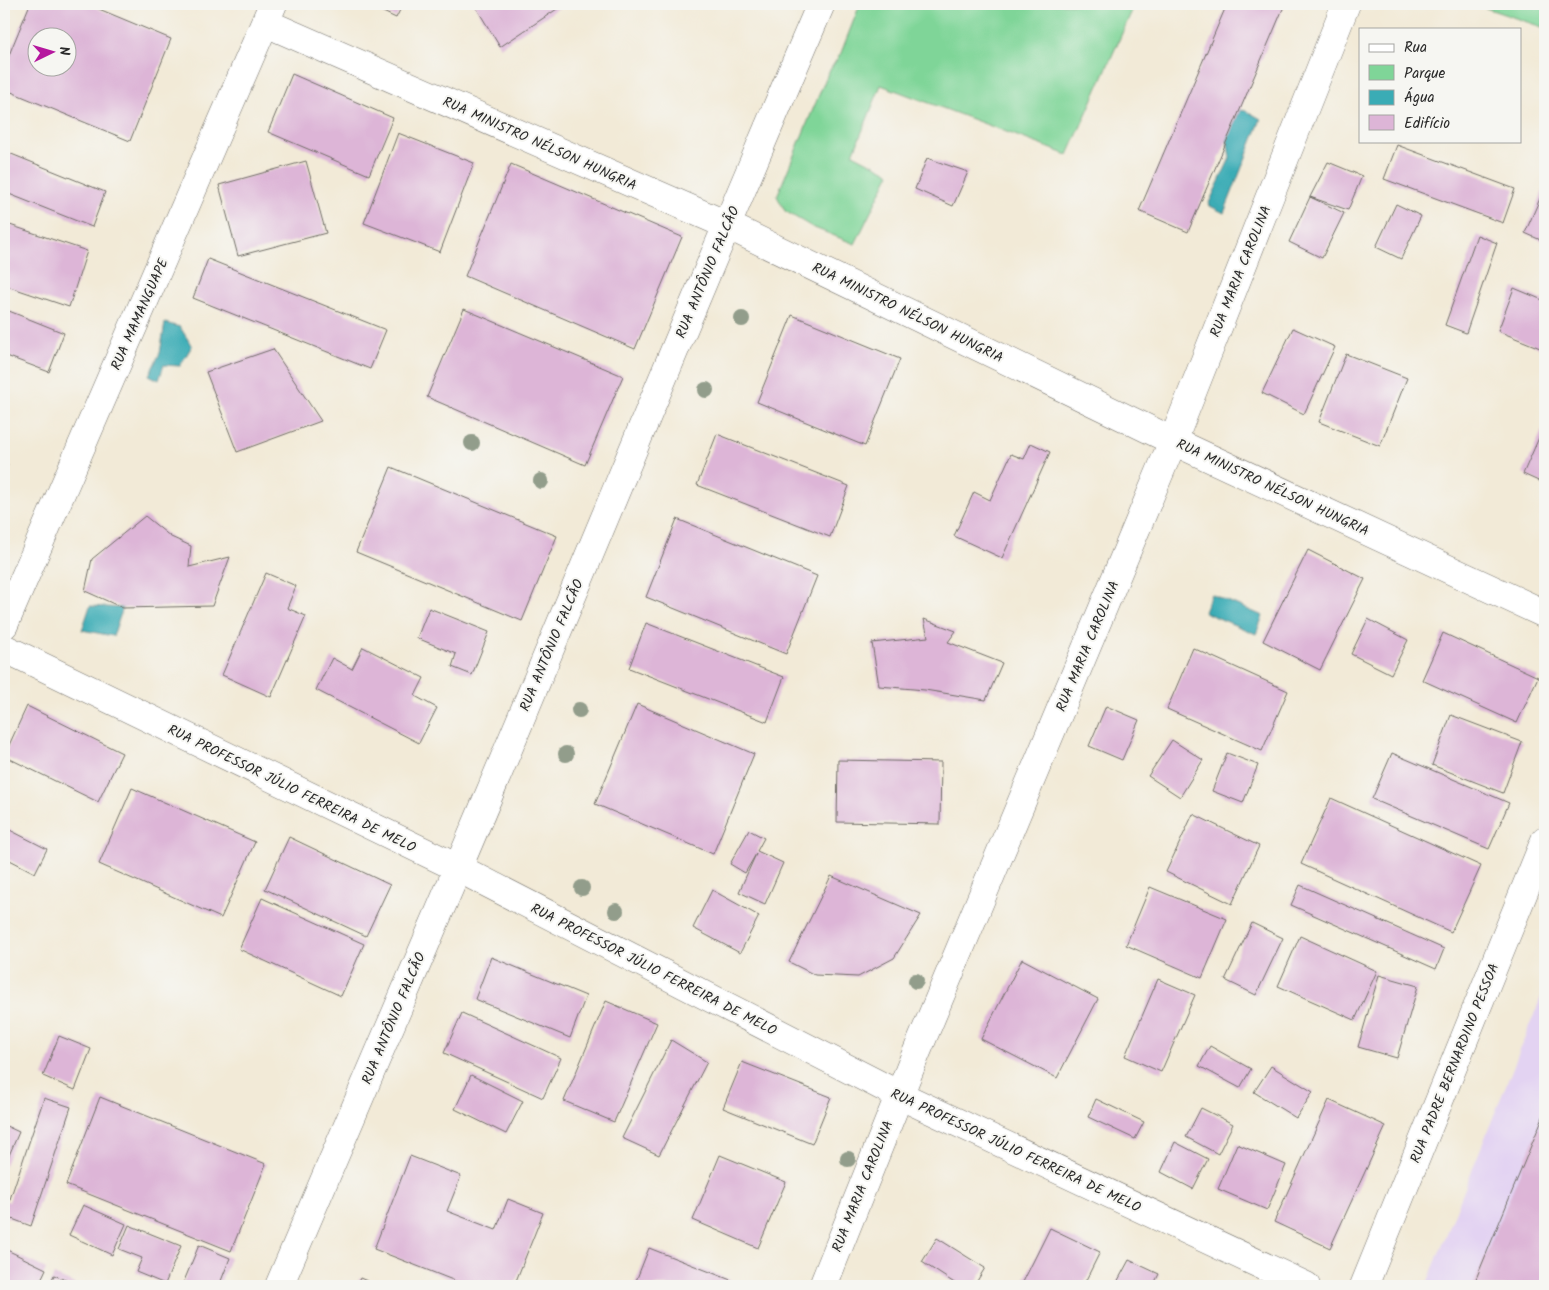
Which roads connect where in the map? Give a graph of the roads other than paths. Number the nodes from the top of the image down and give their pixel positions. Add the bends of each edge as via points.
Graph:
1 (821, 4) edge
2 (1346, 4) edge
3 (270, 13) edge
4 (727, 225) junction
5 (1173, 441) junction
6 (1545, 614) edge
7 (4, 625) edge
8 (4, 648) edge
9 (1545, 840) edge
10 (458, 868) junction
11 (898, 1095) junction
12 (279, 1286) edge
13 (823, 1286) edge
14 (1306, 1286) edge
15 (1364, 1286) edge

1 - 4 street, RUA ANTÔNIO FALCÃO
2 - 5 street, RUA MARIA CAROLINA
3 - 4 street, RUA MINISTRO NÉLSON HUNGRIA
3 - 7 street, RUA MAMANGUAPE
4 - 5 street, RUA MINISTRO NÉLSON HUNGRIA
4 - 10 street, RUA ANTÔNIO FALCÃO
5 - 6 street, RUA MINISTRO NÉLSON HUNGRIA
5 - 11 street, RUA MARIA CAROLINA
8 - 10 street, RUA PROFESSOR JÚLIO FERREIRA DE MELO
9 - 15 street, RUA PADRE BERNARDINO PESSOA
10 - 11 street, RUA PROFESSOR JÚLIO FERREIRA DE MELO
10 - 12 street, RUA ANTÔNIO FALCÃO
11 - 13 street, RUA MARIA CAROLINA
11 - 14 street, RUA PROFESSOR JÚLIO FERREIRA DE MELO

